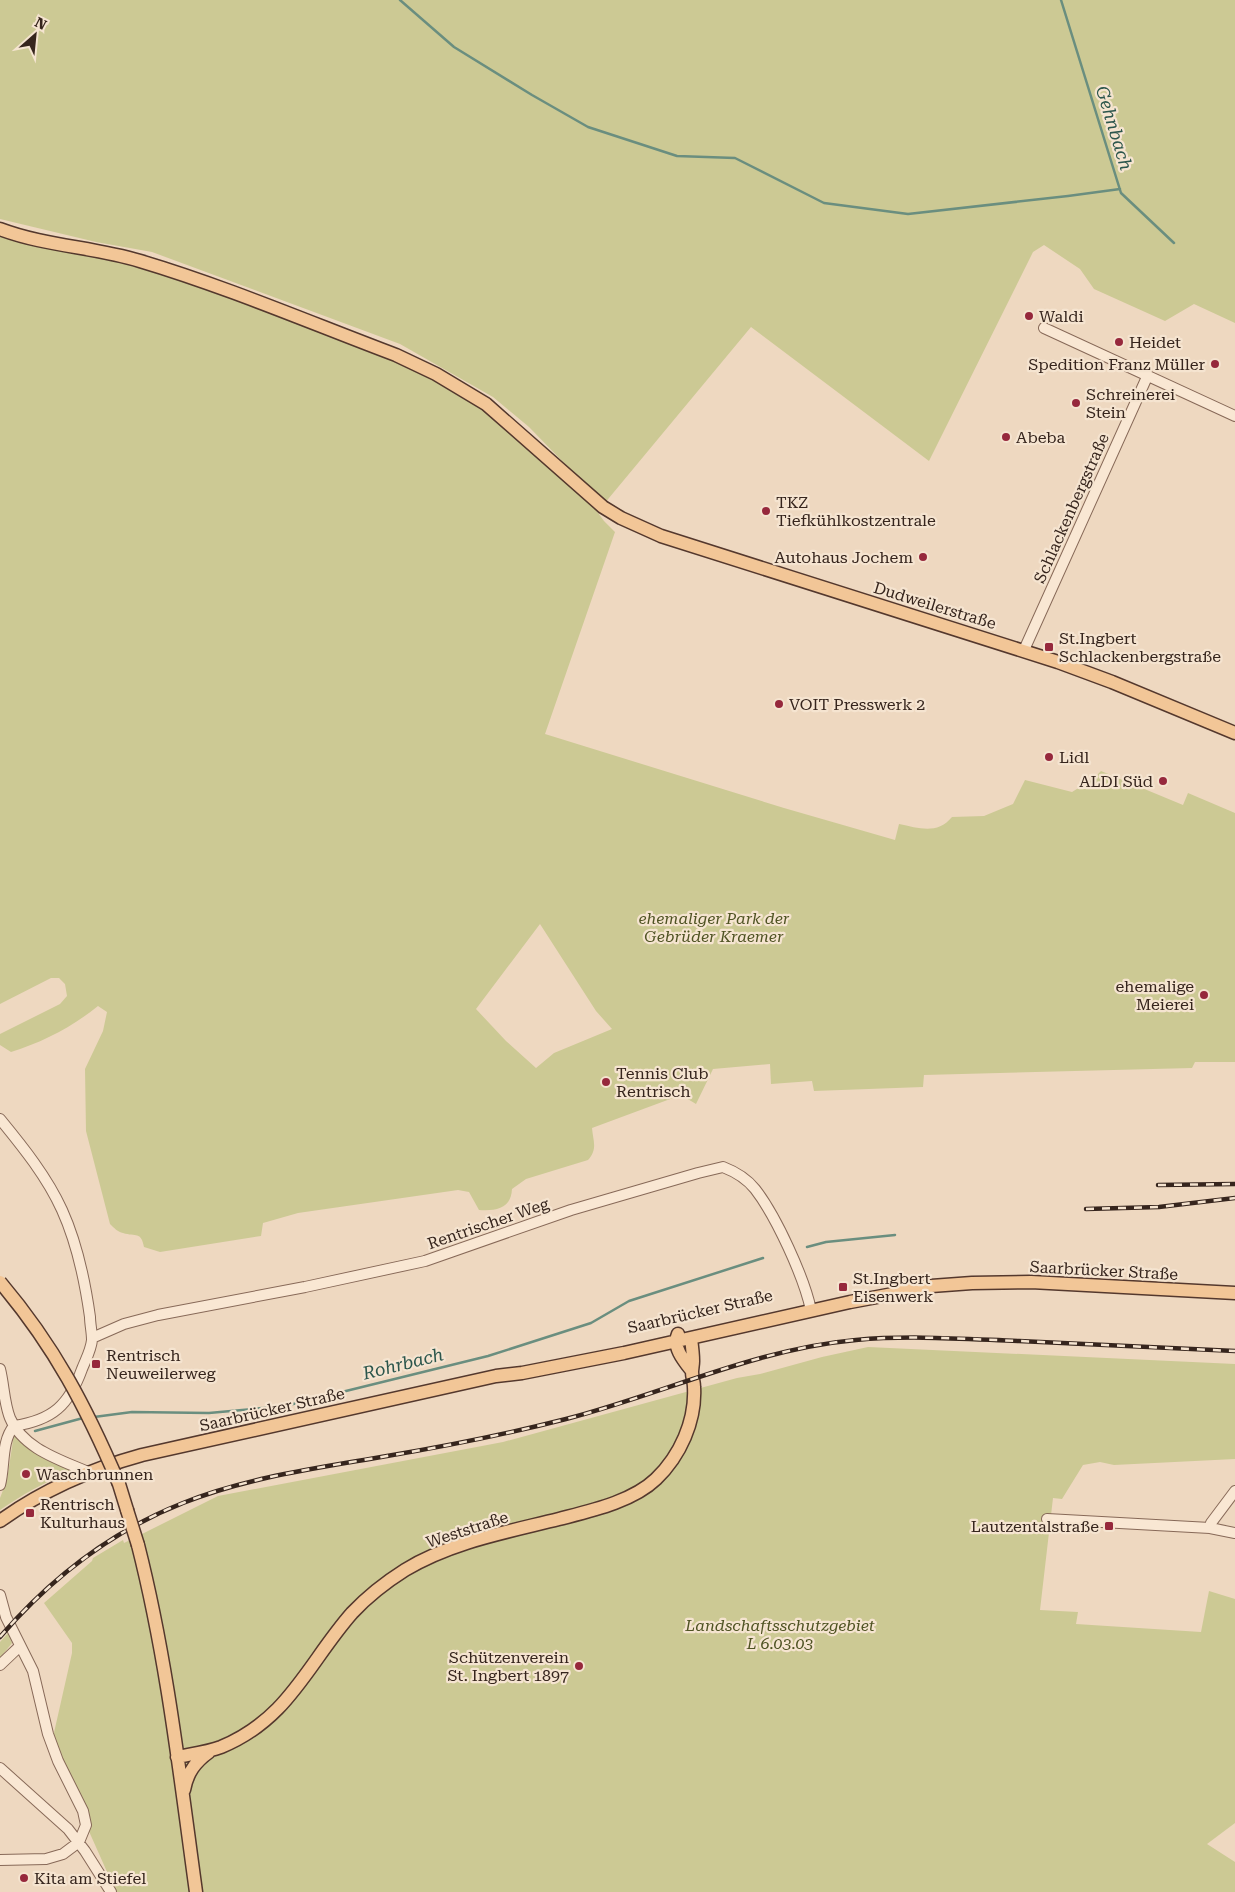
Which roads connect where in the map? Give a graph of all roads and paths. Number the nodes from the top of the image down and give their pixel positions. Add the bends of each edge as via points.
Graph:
1 (0, 229) edge
2 (1044, 328) dead end
3 (1147, 377) junction
4 (1235, 416) edge
5 (1024, 650) junction
6 (1235, 733) edge
7 (0, 1119) edge
8 (0, 1282) edge
9 (1235, 1292) edge
10 (810, 1306) junction
11 (92, 1338) junction
12 (682, 1338) junction
13 (0, 1369) edge
14 (14, 1426) junction
15 (88, 1472) junction
16 (0, 1486) edge
17 (1235, 1491) edge
18 (1047, 1520) dead end
19 (0, 1521) edge
20 (1210, 1528) junction
21 (1235, 1533) edge
22 (0, 1595) edge
23 (20, 1646) junction
24 (0, 1665) edge
25 (211, 1750) junction
26 (177, 1757) junction
27 (0, 1768) edge
28 (183, 1796) junction
29 (79, 1842) junction
30 (0, 1860) edge
31 (111, 1892) edge
32 (196, 1892) edge

1 - 5 main road, Dudweilerstraße via 42,241 138,260 396,355 455,384 486,404 589,495 622,518 679,542
2 - 3 street
3 - 4 street
3 - 5 street, Schlackenbergstraße
5 - 6 main road, Dudweilerstraße via 1097,676
7 - 11 street via 48,1184 66,1219 84,1283
8 - 26 main road, bridge via 38,1330 66,1374 97,1432 119,1484 138,1545 154,1615
9 - 10 main road, Saarbrücker Straße via 1032,1282 972,1283 892,1288
10 - 11 street, Rentrischer Weg via 796,1265 761,1199 744,1178 724,1168 571,1210 425,1261 158,1315 124,1324
10 - 12 main road, Saarbrücker Straße
11 - 14 street via 79,1376 61,1408 43,1418
12 - 15 main road, Saarbrücker Straße via 142,1455
12 - 25 main road, Weststraße via 693,1361 694,1401 688,1429 676,1454 655,1481 608,1506 470,1542 412,1566 351,1615 285,1702 254,1728
13 - 14 street via 7,1408
14 - 15 street via 53,1458
14 - 16 street via 6,1440
15 - 19 main road, Saarbrücker Straße via 34,1498
17 - 20 street
18 - 20 street
20 - 21 street
22 - 23 street
23 - 24 street
23 - 29 street via 36,1679 53,1747 86,1819
25 - 26 main road, Weststraße
25 - 28 main road via 193,1766
26 - 28 main road
27 - 29 street
28 - 32 main road
29 - 30 street via 71,1850 55,1857
29 - 31 street

